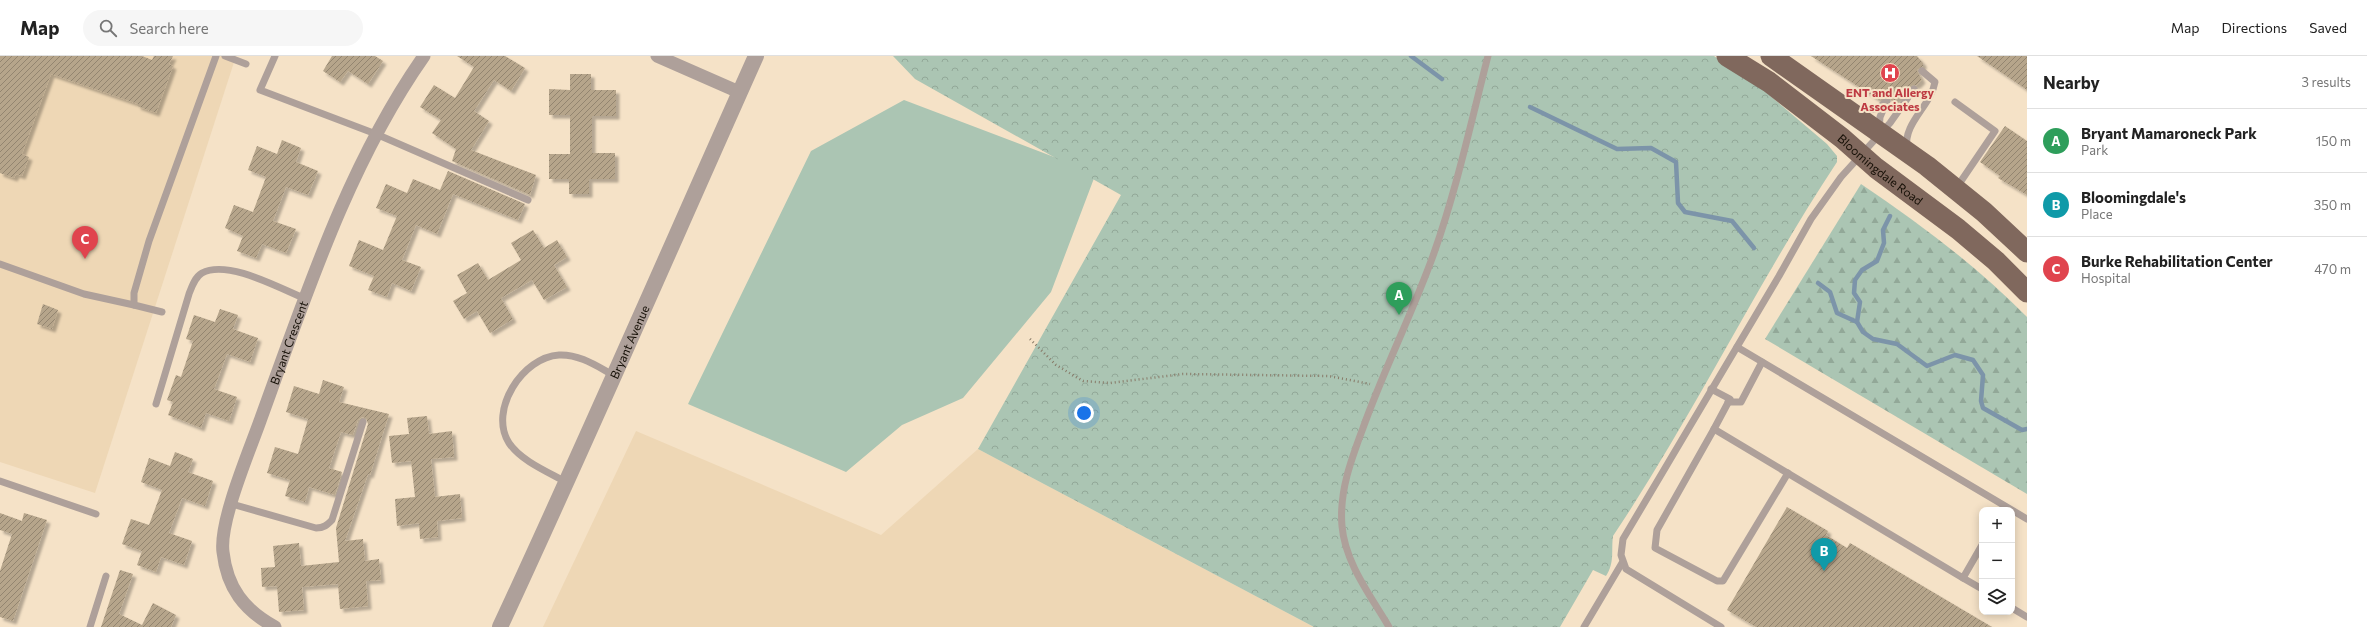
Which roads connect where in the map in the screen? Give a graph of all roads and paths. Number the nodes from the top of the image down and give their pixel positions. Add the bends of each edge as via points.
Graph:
1 (216, 56) edge
2 (225, 56) edge
3 (275, 56) edge
4 (424, 56) edge
5 (657, 56) edge
6 (756, 56) edge
7 (1488, 56) edge
8 (1727, 56) edge
9 (1771, 56) edge
10 (246, 64) dead end
11 (1922, 71) dead end
12 (1914, 89) dead end
13 (739, 92) junction
14 (1955, 102) dead end
15 (1851, 111) junction
16 (376, 134) junction
17 (1879, 134) junction
18 (1861, 154) junction
19 (1908, 154) junction
20 (1956, 189) junction
21 (528, 200) dead end
22 (2027, 252) edge
23 (0, 264) edge
24 (2027, 292) edge
25 (306, 300) junction
26 (134, 305) junction
27 (162, 312) dead end
28 (1030, 339) dead end
29 (1737, 347) junction
30 (1762, 362) junction
31 (616, 376) junction
32 (1378, 385) junction
33 (1711, 389) junction
34 (1728, 402) junction
35 (156, 404) dead end
36 (363, 422) dead end
37 (1714, 429) junction
38 (1788, 473) junction
39 (2, 482) edge
40 (567, 482) junction
41 (232, 504) junction
42 (2002, 507) edge
43 (2015, 513) edge
44 (96, 514) dead end
45 (2027, 519) edge
46 (1979, 551) edge
47 (1622, 563) junction
48 (106, 576) dead end
49 (1963, 578) junction
50 (1979, 587) edge
51 (2015, 610) edge
52 (2027, 617) edge
53 (272, 626) edge
54 (90, 627) edge
55 (500, 627) edge
56 (1389, 627) edge
57 (1584, 627) edge
58 (1722, 627) edge

1 - 26 lane via 149,241 134,293
2 - 10 lane
3 - 16 lane via 260,90
4 - 16 street, Bryant Crescent
5 - 13 street
6 - 13 street, Bryant Avenue
7 - 32 lane via 1457,183 1434,254
8 - 18 main road, Bloomingdale Road via 1769,82
9 - 15 main road
11 - 19 lane via 1935,82 1933,93 1908,132
12 - 17 lane
13 - 31 street, Bryant Avenue
14 - 20 lane via 1996,131
15 - 17 main road
15 - 17 lane via 1877,109 1887,101 1880,117
16 - 21 lane
16 - 25 street, Bryant Crescent via 348,192
17 - 18 lane
17 - 19 main road
18 - 24 main road, Bloomingdale Road via 1958,229
18 - 29 lane via 1811,219
19 - 20 main road
20 - 22 main road
23 - 26 lane via 84,294
25 - 35 lane via 238,272 213,270 202,273 189,294
25 - 41 street, Bryant Crescent via 242,470
26 - 27 lane
28 - 32 path via 1056,365 1083,381 1110,383 1183,374 1329,376
29 - 30 lane
29 - 33 lane
30 - 34 lane via 1740,402
30 - 42 lane
31 - 40 street, Bryant Avenue
31 - 40 lane via 572,356 558,355 533,365 522,375 507,400 504,429 514,450
32 - 56 lane via 1349,467 1343,494 1342,526 1347,554
33 - 34 lane via 1730,399
33 - 47 lane via 1623,539 1620,547
34 - 37 lane
36 - 41 lane via 332,520 327,525 316,528
37 - 38 lane
37 - 38 lane via 1657,530 1655,548 1717,581 1723,581
38 - 49 lane
39 - 44 lane
40 - 55 street, Bryant Avenue
41 - 53 street, Bryant Crescent via 223,535 222,552 227,573 238,598 255,616
43 - 45 lane
46 - 49 lane
47 - 57 lane
47 - 58 lane via 1629,572
48 - 54 lane
49 - 50 lane
51 - 52 lane

